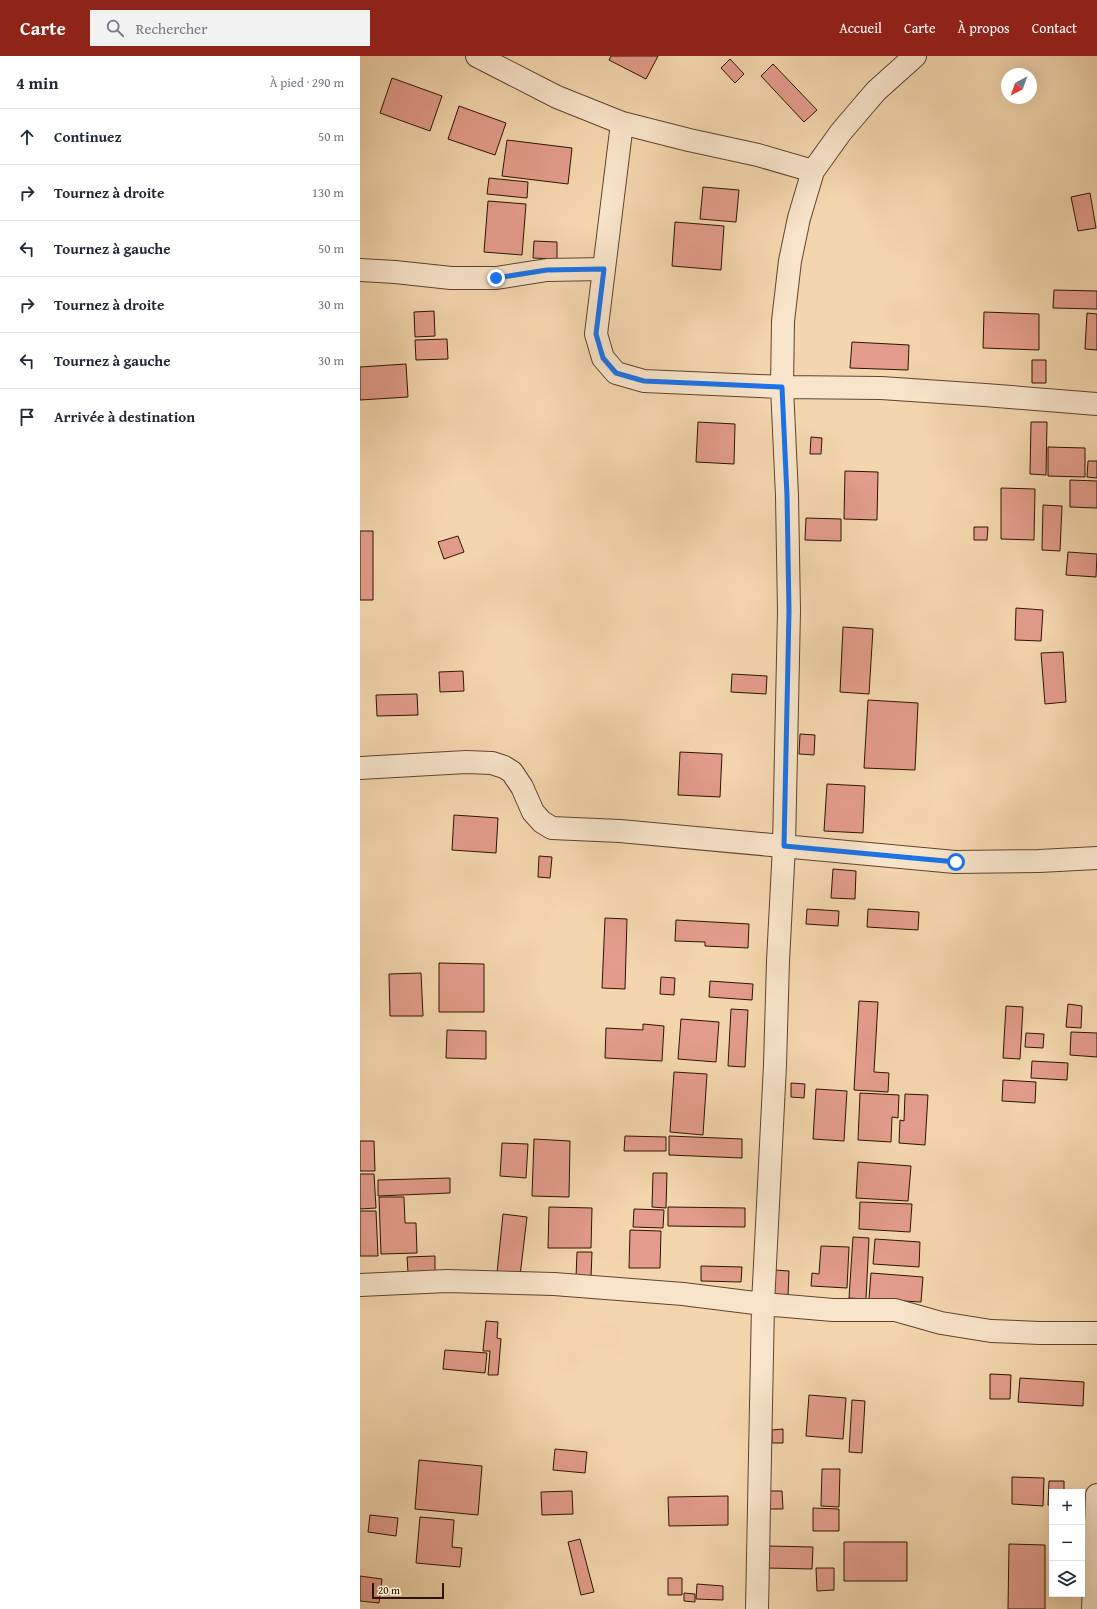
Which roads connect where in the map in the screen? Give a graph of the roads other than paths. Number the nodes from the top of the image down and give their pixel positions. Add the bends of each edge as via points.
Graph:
1 (477, 56) edge
2 (915, 56) edge
3 (622, 123) junction
4 (813, 170) junction
5 (604, 269) junction
6 (360, 270) edge
7 (782, 387) junction
8 (1097, 404) edge
9 (360, 768) edge
10 (784, 846) junction
11 (1097, 858) edge
12 (360, 1284) edge
13 (763, 1304) junction
14 (1097, 1333) edge
15 (1097, 1495) edge
16 (757, 1609) edge
17 (1092, 1609) edge

1 - 3 street via 557,97
2 - 4 street via 876,91
3 - 4 street
3 - 5 street
4 - 7 street via 790,260 783,321
5 - 6 street via 547,270 496,278 451,278
5 - 7 street via 596,334 603,358 616,373 644,381
7 - 8 street via 881,388
7 - 10 street via 789,611
9 - 10 street via 492,763 504,766 512,772 533,812 552,828 620,831
10 - 11 street via 956,862
10 - 13 street
12 - 13 street via 447,1281 554,1284 683,1294
13 - 14 street via 833,1310 895,1310 941,1323 991,1331
13 - 16 street
15 - 17 street

